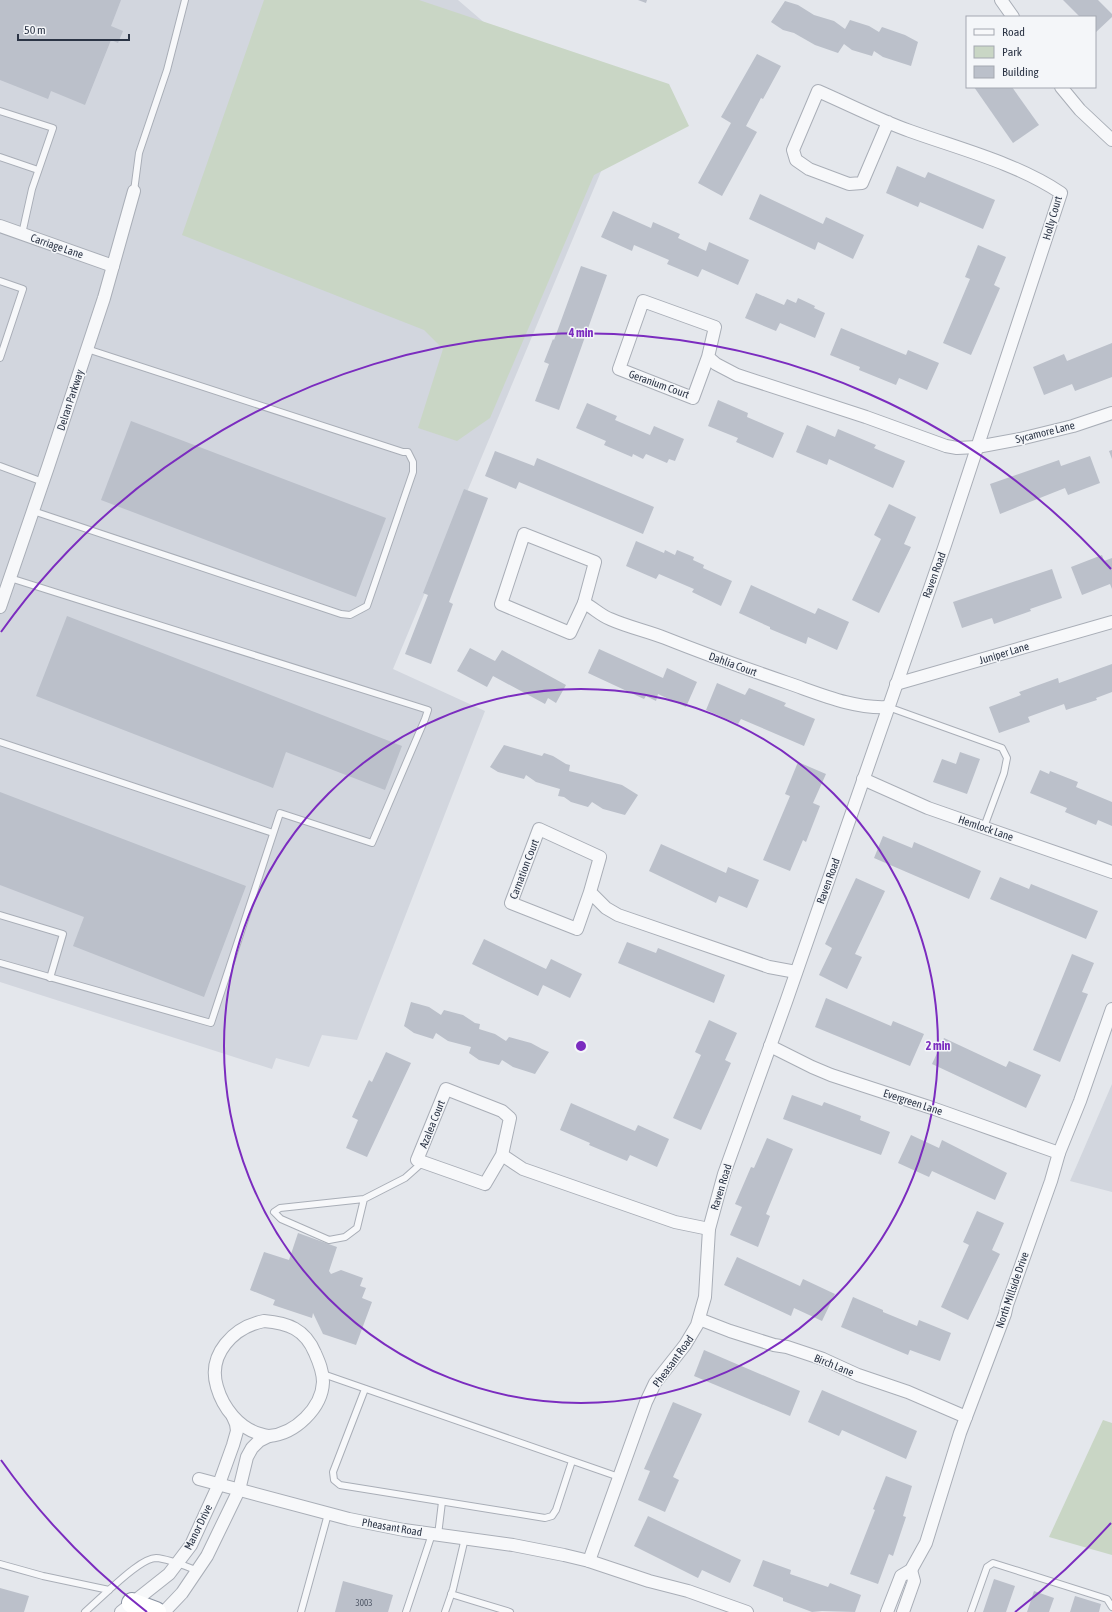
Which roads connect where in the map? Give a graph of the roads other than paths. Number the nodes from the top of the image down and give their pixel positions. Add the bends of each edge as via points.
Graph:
1 (185, 0) edge
2 (1001, 0) edge
3 (1012, 16) edge
4 (1061, 88) edge
5 (0, 111) edge
6 (888, 122) junction
7 (1112, 140) edge
8 (0, 157) edge
9 (38, 170) junction
10 (134, 191) joint
11 (0, 226) edge
12 (22, 234) junction
13 (113, 266) junction
14 (0, 281) edge
15 (87, 349) junction
16 (708, 357) junction
17 (0, 358) edge
18 (1112, 413) edge
19 (977, 447) junction
20 (0, 466) edge
21 (43, 482) junction
22 (33, 511) junction
23 (10, 578) junction
24 (584, 603) junction
25 (0, 606) edge
26 (1112, 622) edge
27 (896, 684) junction
28 (888, 707) junction
29 (0, 742) edge
30 (863, 779) junction
31 (984, 827) junction
32 (273, 833) junction
33 (1112, 872) edge
34 (590, 892) junction
35 (0, 915) edge
36 (0, 963) edge
37 (796, 972) junction
38 (50, 978) junction
39 (1112, 1009) edge
40 (770, 1046) junction
41 (1059, 1153) junction
42 (502, 1155) junction
43 (423, 1162) junction
44 (364, 1199) junction
45 (709, 1229) junction
46 (699, 1319) junction
47 (322, 1374) junction
48 (365, 1389) junction
49 (233, 1417) junction
50 (966, 1417) junction
51 (268, 1436) junction
52 (572, 1461) junction
53 (619, 1477) junction
54 (199, 1479) dead end
55 (218, 1484) junction
56 (239, 1490) junction
57 (442, 1502) junction
58 (328, 1514) junction
59 (435, 1534) junction
60 (465, 1538) junction
61 (589, 1561) junction
62 (178, 1563) junction
63 (0, 1564) edge
64 (198, 1570) junction
65 (912, 1570) junction
66 (109, 1590) junction
67 (451, 1594) junction
68 (126, 1607) edge
69 (1112, 1607) edge
70 (85, 1612) edge
71 (156, 1612) edge
72 (164, 1612) edge
73 (301, 1612) edge
74 (406, 1612) edge
75 (445, 1612) edge
76 (510, 1612) edge
77 (747, 1612) edge
78 (887, 1612) edge
79 (903, 1612) edge
80 (971, 1612) edge

1 - 10 lane via 167,70 139,152
2 - 3 street
4 - 7 street
5 - 9 lane via 52,128
6 - 6 street, Holly Court via 818,90 793,150 796,160 809,170 850,184 862,183
6 - 19 street, Holly Court via 1002,163 1061,192
8 - 9 lane
9 - 12 lane
10 - 13 street, Delran Parkway
11 - 12 street, Carriage Lane
12 - 13 street, Carriage Lane
13 - 15 street, Delran Parkway
14 - 17 lane via 23,289
15 - 21 street, Delran Parkway
15 - 22 lane via 408,452 413,462 413,472 366,606 350,616
16 - 16 street, Geranium Court via 715,327 643,301 619,369 692,398
16 - 19 street via 737,375 946,446
18 - 19 street, Sycamore Lane via 1073,426
19 - 27 street, Raven Road
20 - 21 lane
21 - 22 street, Delran Parkway
22 - 23 street, Delran Parkway
23 - 25 street, Delran Parkway
23 - 32 lane via 428,710 372,843 280,813
24 - 24 street via 595,562 524,534 501,604 570,633
24 - 28 street, Dahlia Court via 600,615 737,666 862,706
26 - 27 street, Juniper Lane
27 - 28 street, Raven Road
28 - 30 street, Raven Road
28 - 31 lane via 1002,748 1007,758 1004,774
29 - 32 lane
30 - 31 street, Hemlock Lane via 917,804
30 - 37 street, Raven Road
31 - 33 street, Hemlock Lane
32 - 38 lane via 211,1023
34 - 34 street, Carnation Court via 600,857 539,829 511,903 577,929
34 - 37 street via 606,908 618,915 769,967
35 - 38 lane via 63,934
36 - 38 lane
37 - 40 street, Raven Road
39 - 41 street, North Millside Drive
40 - 41 street, Evergreen Lane via 831,1075
40 - 45 street, Raven Road via 724,1174
41 - 50 street, North Millside Drive via 1005,1314
42 - 43 street, Azalea Court via 485,1184
42 - 43 street, Azalea Court via 510,1118 502,1111 446,1089 417,1160
42 - 45 street via 522,1169 535,1174 675,1222
43 - 44 lane via 405,1178
44 - 44 lane via 280,1208 274,1212 281,1218 329,1240 345,1238 357,1228
45 - 46 street, Raven Road via 707,1283
46 - 50 street, Birch Lane via 823,1360
46 - 53 street, Pheasant Road via 692,1335 662,1372 650,1392
47 - 48 lane
47 - 49 street, Manor Drive via 322,1367 313,1347 291,1326 264,1321 244,1327 228,1341 215,1369 217,1387
47 - 51 street, Manor Drive via 322,1391 309,1414 294,1427
48 - 52 lane
48 - 57 lane via 333,1472 334,1480 340,1485
49 - 51 street, Manor Drive via 245,1428
49 - 55 street, Manor Drive via 236,1424 235,1438
50 - 65 street, North Millside Drive via 926,1544
51 - 56 street, Manor Drive via 256,1444 247,1457
52 - 53 lane
52 - 57 lane via 552,1516 545,1518
53 - 61 street, Pheasant Road
54 - 55 street, Pheasant Road
55 - 56 street, Pheasant Road
55 - 62 street, Manor Drive via 197,1534
56 - 58 street, Pheasant Road
56 - 64 street, Manor Drive
57 - 59 lane
58 - 59 street, Pheasant Road via 390,1528
58 - 73 lane
59 - 60 street, Pheasant Road
59 - 74 lane
60 - 61 street, Pheasant Road
60 - 67 lane
61 - 77 street, Pheasant Road
62 - 64 lane
62 - 66 lane via 154,1558 140,1564
62 - 68 street, Manor Drive via 160,1582
63 - 66 lane
64 - 72 street, Manor Drive via 182,1593
65 - 78 street, North Millside Drive via 902,1576
65 - 79 street, North Millside Drive via 914,1581
66 - 70 lane
67 - 75 lane
67 - 76 lane
68 - 71 highway
69 - 80 lane via 1106,1599 993,1563 987,1567

